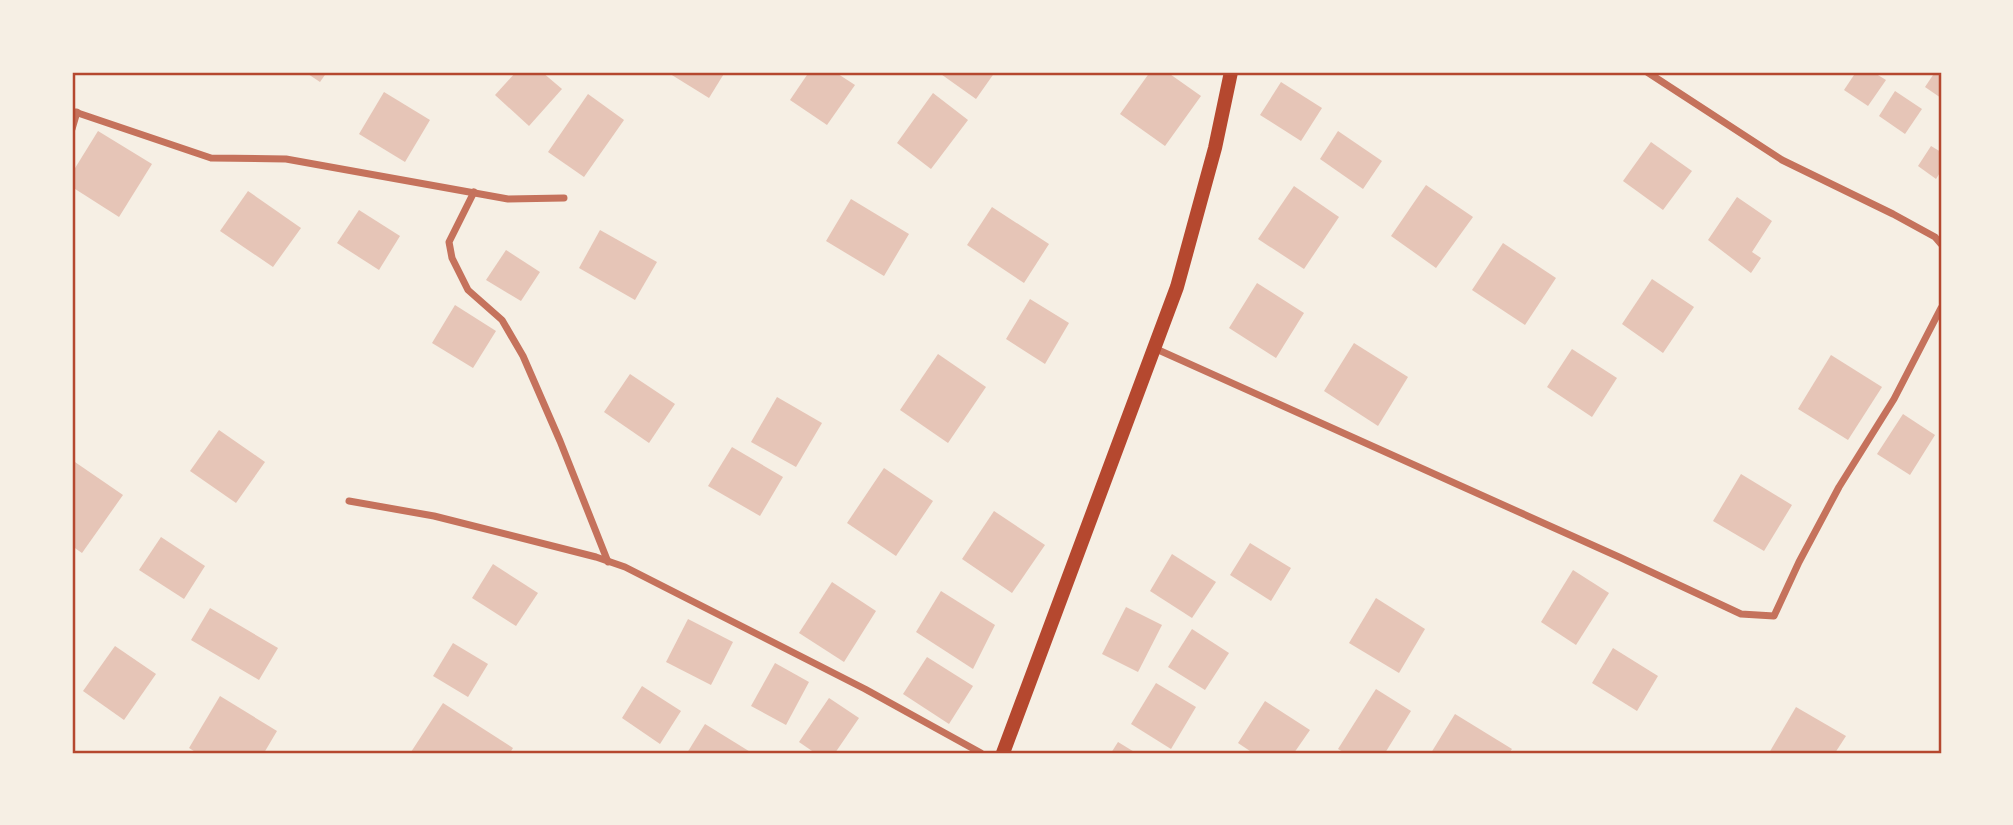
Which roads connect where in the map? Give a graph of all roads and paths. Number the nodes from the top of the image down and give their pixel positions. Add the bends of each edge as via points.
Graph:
1 (1231, 72) edge
2 (1647, 72) edge
3 (74, 111) edge
4 (72, 128) edge
5 (474, 192) junction
6 (565, 198) dead end
7 (1941, 244) edge
8 (1941, 307) edge
9 (1154, 348) junction
10 (349, 501) dead end
11 (608, 562) junction
12 (981, 753) edge
13 (1003, 753) edge

1 - 9 main road via 1177,287
2 - 7 street via 1782,160 1893,214
3 - 4 street
3 - 5 street via 211,158 286,159
5 - 6 street via 508,200
5 - 11 street via 449,242 452,258 468,290 502,320 523,356
8 - 9 street via 1894,399 1839,487 1773,616 1741,614
9 - 13 main road
10 - 11 street via 434,516
11 - 12 street via 654,580

